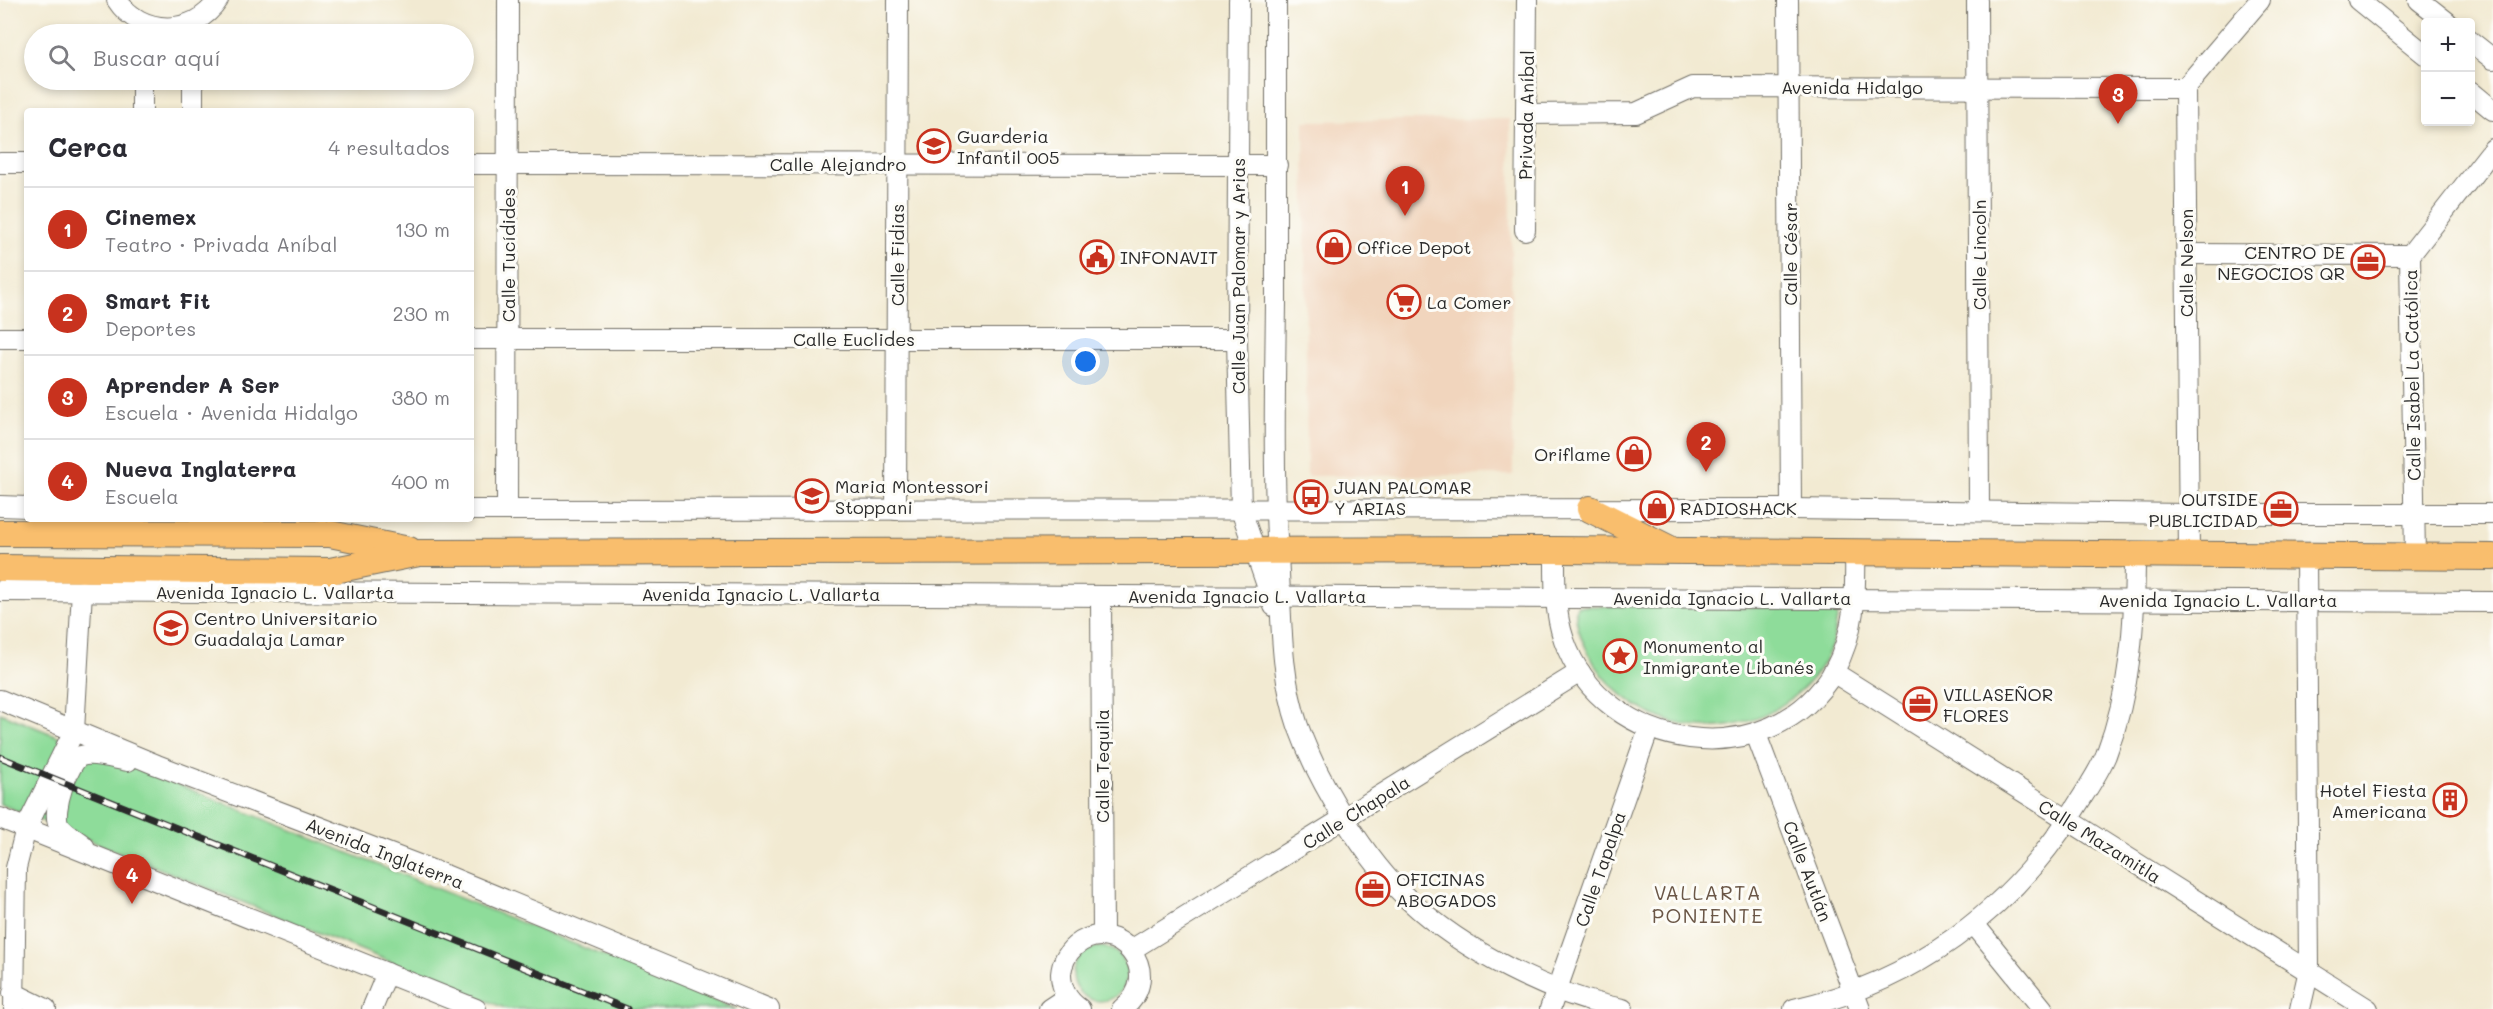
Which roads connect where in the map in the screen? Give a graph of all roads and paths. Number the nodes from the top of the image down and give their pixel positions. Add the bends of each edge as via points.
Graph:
1 (117, 0) edge
2 (218, 0) edge
3 (508, 0) edge
4 (898, 0) edge
5 (1239, 0) edge
6 (1276, 0) edge
7 (1527, 0) edge
8 (1788, 0) edge
9 (1977, 0) edge
10 (2260, 0) edge
11 (2358, 0) edge
12 (2419, 0) edge
13 (2442, 18) edge
14 (137, 24) edge
15 (197, 24) edge
16 (2475, 45) edge
17 (2421, 51) edge
18 (2493, 59) edge
19 (1789, 87) junction
20 (1978, 87) junction
21 (2185, 88) junction
22 (142, 90) edge
23 (193, 90) edge
24 (2475, 96) edge
25 (142, 108) edge
26 (194, 108) edge
27 (2493, 110) edge
28 (1526, 114) junction
29 (2493, 149) edge
30 (0, 164) edge
31 (24, 164) edge
32 (474, 164) edge
33 (508, 164) junction
34 (897, 164) junction
35 (1238, 165) junction
36 (1276, 165) junction
37 (1524, 230) dead end
38 (2186, 254) junction
39 (2410, 255) junction
40 (0, 338) edge
41 (24, 338) edge
42 (474, 339) edge
43 (508, 339) junction
44 (896, 339) junction
45 (1237, 339) junction
46 (0, 507) edge
47 (24, 507) edge
48 (1590, 509) junction
49 (1791, 509) junction
50 (474, 510) edge
51 (507, 510) junction
52 (896, 510) junction
53 (1241, 510) junction
54 (1274, 510) junction
55 (1979, 511) junction
56 (2415, 513) junction
57 (2188, 514) junction
58 (2493, 514) edge
59 (0, 532) edge
60 (1265, 550) junction
61 (1555, 550) junction
62 (1674, 551) junction
63 (1855, 552) junction
64 (419, 553) junction
65 (2135, 554) junction
66 (2188, 555) junction
67 (2306, 556) junction
68 (2415, 557) junction
69 (2493, 557) edge
70 (0, 568) edge
71 (0, 591) edge
72 (82, 591) junction
73 (1101, 596) junction
74 (1275, 596) junction
75 (1555, 597) junction
76 (1856, 598) junction
77 (2135, 599) junction
78 (2307, 600) junction
79 (2493, 602) edge
80 (1580, 672) junction
81 (1833, 672) junction
82 (0, 700) edge
83 (1649, 728) junction
84 (74, 731) junction
85 (1756, 734) junction
86 (157, 765) junction
87 (0, 818) edge
88 (1346, 818) junction
89 (2067, 820) junction
90 (26, 828) junction
91 (97, 858) junction
92 (1974, 924) junction
93 (1103, 936) junction
94 (1131, 950) junction
95 (2309, 970) junction
96 (387, 973) junction
97 (1557, 989) junction
98 (1857, 1000) edge
99 (14, 1001) edge
100 (1074, 1003) edge
101 (46, 1009) edge
102 (372, 1009) edge
103 (476, 1009) edge
104 (769, 1009) edge
105 (1049, 1009) edge
106 (1122, 1009) edge
107 (1550, 1009) edge
108 (1623, 1009) edge
109 (1794, 1009) edge
110 (2043, 1009) edge
111 (2300, 1009) edge
112 (2368, 1009) edge

1 - 14 street
2 - 15 street
3 - 33 street, Calle Tucídides
4 - 34 street, Calle Fidias
5 - 35 street, Calle Juan Palomar y Arias
6 - 36 street, Calle Juan Palomar y Arias
7 - 28 street, Privada Aníbal
8 - 19 street, Calle César
9 - 20 street, Calle Lincoln
10 - 21 street
11 - 17 street
12 - 13 street
16 - 18 street
19 - 20 street, Avenida Hidalgo
19 - 28 street, Avenida Hidalgo via 1693,87 1636,113
19 - 49 street, Calle César
20 - 21 street, Avenida Hidalgo
20 - 55 street, Calle Lincoln
21 - 38 street, Calle Nelson
22 - 25 street
23 - 26 street
24 - 27 street
28 - 37 street, Privada Aníbal
29 - 39 street, Calle Isabel La Católica
30 - 31 street
32 - 33 street, Calle Alejandro
33 - 34 street, Calle Alejandro
33 - 43 street, Calle Tucídides
34 - 35 street, Calle Alejandro
34 - 44 street, Calle Fidias
35 - 36 street, Calle Alejandro
35 - 45 street, Calle Juan Palomar y Arias
36 - 54 street, Calle Juan Palomar y Arias
38 - 39 street
38 - 57 street, Calle Nelson
39 - 56 street, Calle Isabel La Católica
40 - 41 street
42 - 43 street, Calle Euclides
43 - 44 street, Calle Euclides
43 - 51 street, Calle Tucídides
44 - 45 street, Calle Euclides
44 - 52 street, Calle Fidias
45 - 53 street, Calle Juan Palomar y Arias
46 - 47 street
48 - 49 street
48 - 54 street
48 - 62 main road
49 - 55 street
50 - 51 street
51 - 52 street
52 - 53 street
53 - 54 street
53 - 60 street, Calle Juan Palomar y Arias
54 - 60 street, Calle Juan Palomar y Arias
55 - 57 street
56 - 57 street
56 - 58 street
56 - 68 street, Calle Isabel La Católica
57 - 66 street, Calle Nelson
59 - 64 main road, Avenida Ignacio L. Vallarta via 330,534
60 - 61 main road, Avenida Ignacio L. Vallarta
60 - 64 main road, Avenida Ignacio L. Vallarta
60 - 74 street
61 - 62 main road, Avenida Ignacio L. Vallarta
61 - 75 street
62 - 63 main road, Avenida Ignacio L. Vallarta
63 - 65 main road, Avenida Ignacio L. Vallarta
63 - 76 street
64 - 70 main road, Avenida Ignacio L. Vallarta via 330,571
65 - 66 main road, Avenida Ignacio L. Vallarta
65 - 77 street
66 - 67 main road, Avenida Ignacio L. Vallarta
67 - 68 main road, Avenida Ignacio L. Vallarta
67 - 78 street
68 - 69 main road, Avenida Ignacio L. Vallarta
71 - 72 street, Avenida Ignacio L. Vallarta
72 - 73 street, Avenida Ignacio L. Vallarta
72 - 84 street
73 - 74 street, Avenida Ignacio L. Vallarta
73 - 93 street, Calle Tequila
74 - 75 street, Avenida Ignacio L. Vallarta
74 - 88 street via 1284,666 1298,724 1318,773
75 - 76 street, Avenida Ignacio L. Vallarta
75 - 80 street via 1564,641
76 - 77 street, Avenida Ignacio L. Vallarta
76 - 81 street via 1850,631
77 - 78 street, Avenida Ignacio L. Vallarta
77 - 89 street via 2128,675 2118,718 2105,757
78 - 79 street, Avenida Ignacio L. Vallarta
78 - 95 street
80 - 83 street via 1622,712
80 - 88 street, Calle Chapala
81 - 85 street via 1807,703
81 - 89 street, Calle Mazamitla
82 - 84 street, Avenida Inglaterra
83 - 85 street via 1682,739 1720,740
83 - 97 street, Calle Tapalpa
84 - 86 street, Avenida Inglaterra
84 - 90 street
85 - 98 street, Calle Autlán
86 - 91 street via 87,755 74,762 57,802 58,825
86 - 104 street, Avenida Inglaterra via 445,875
87 - 90 street
88 - 94 street, Calle Chapala
88 - 97 street via 1376,863 1408,899 1480,952
89 - 92 street via 2026,875
89 - 95 street, Calle Mazamitla
90 - 91 street
90 - 99 street via 16,868
91 - 96 street
92 - 98 street
92 - 110 street
93 - 94 street
93 - 100 street via 1085,940 1070,950 1061,973
94 - 106 street via 1137,960 1140,983 1137,994
95 - 111 street
95 - 112 street, Calle Mazamitla
96 - 102 street
96 - 103 street
97 - 107 street, Calle Tapalpa
97 - 108 street
98 - 109 street
99 - 101 street
100 - 105 street

